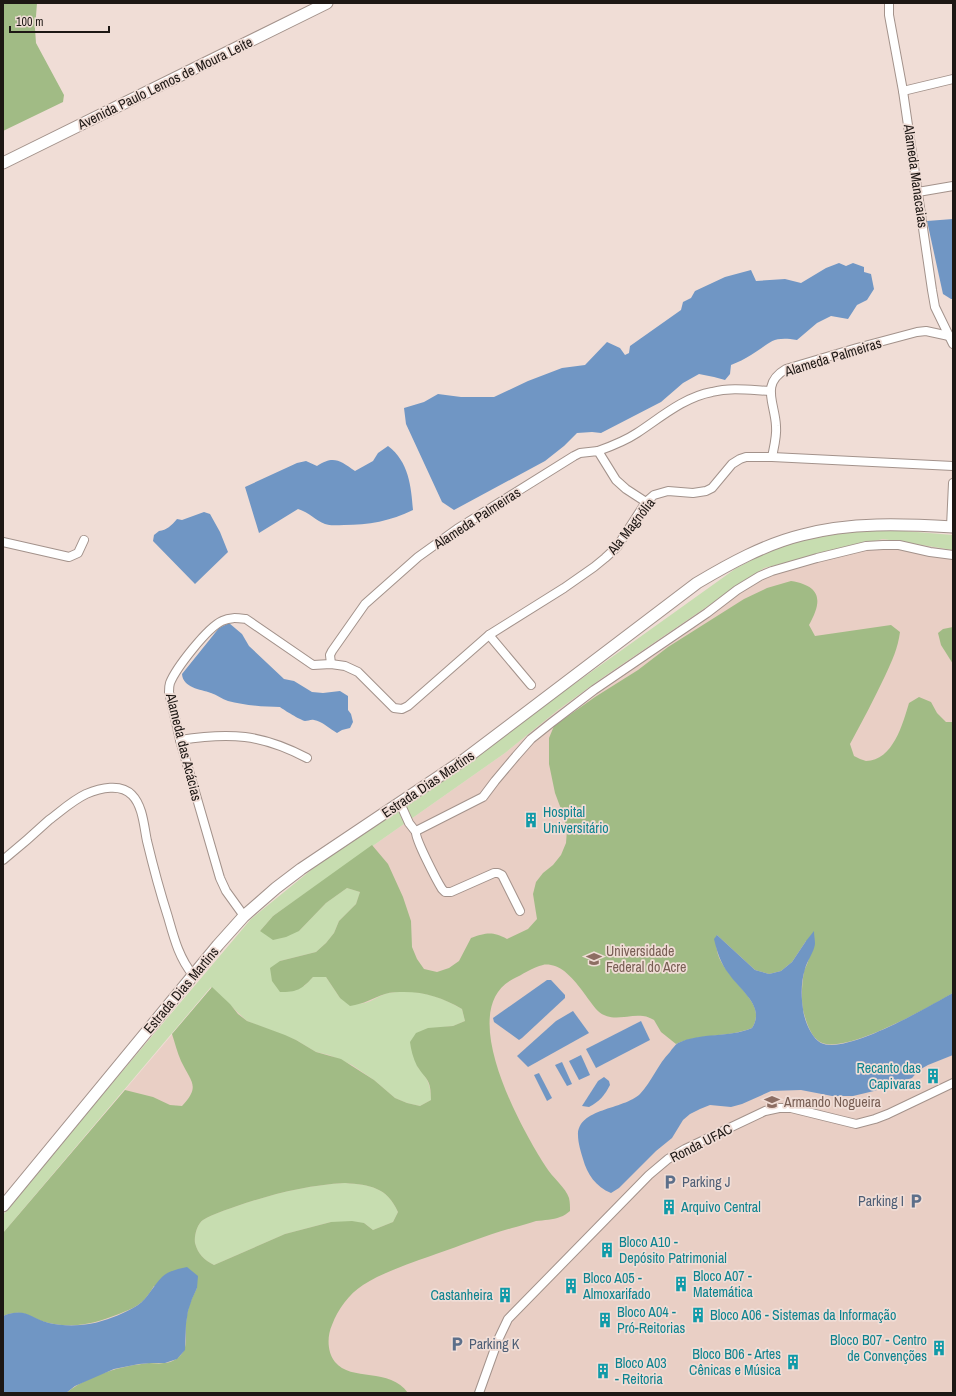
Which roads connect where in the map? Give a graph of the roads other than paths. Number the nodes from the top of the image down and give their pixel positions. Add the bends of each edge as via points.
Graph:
1 (327, 3) edge
2 (889, 3) edge
3 (953, 79) edge
4 (904, 91) junction
5 (3, 163) edge
6 (953, 186) edge
7 (918, 192) junction
8 (949, 336) junction
9 (953, 344) edge
10 (770, 391) junction
11 (598, 451) junction
12 (772, 457) junction
13 (953, 466) edge
14 (953, 483) edge
15 (646, 502) junction
16 (952, 527) edge
17 (84, 540) dead end
18 (3, 542) edge
19 (953, 555) edge
20 (489, 635) junction
21 (331, 664) junction
22 (531, 685) dead end
23 (414, 700) joint
24 (180, 740) junction
25 (307, 758) dead end
26 (400, 803) junction
27 (416, 832) junction
28 (3, 860) edge
29 (520, 911) dead end
30 (244, 916) junction
31 (192, 975) junction
32 (953, 1083) edge
33 (3, 1206) edge
34 (479, 1393) edge

1 - 5 street, Avenida Paulo Lemos de Moura Leite
2 - 4 street, Alameda Manacaias via 889,15
3 - 4 street
4 - 7 street, Alameda Manacaias
6 - 7 street
7 - 8 street, Alameda Manacaias via 936,307
8 - 9 street, Alameda Manacaias
8 - 10 street, Alameda Palmeiras via 926,331 917,332 786,369 774,377
10 - 11 street, Alameda Palmeiras via 725,389 698,396 636,434
10 - 12 street via 776,428
11 - 15 street via 616,480
11 - 21 street, Alameda Palmeiras via 574,456 457,529 418,557 361,608 332,651
12 - 13 street, Ala Magnólia
12 - 15 street, Ala Magnólia via 740,459 706,491 668,491 654,494
14 - 16 street
15 - 20 street, Ala Magnólia via 617,547 594,567
16 - 26 street, Estrada Dias Martins via 891,524 837,528 800,535 733,562 696,583 506,729
17 - 18 street via 78,553 69,557
19 - 27 street via 883,544 795,564 760,576 594,690 551,723 516,756 483,798
20 - 22 street
20 - 23 street, Ala Magnólia
21 - 23 street, Alameda das Acácias via 345,666 358,672 394,708 402,709
21 - 24 street, Alameda das Acácias via 313,665 246,619 228,618 220,622 213,626 185,660 170,684 169,692
24 - 25 street via 239,735 287,747
24 - 30 street, Alameda das Acácias via 220,878
26 - 27 street
26 - 30 street, Estrada Dias Martins via 301,869
27 - 29 street via 444,892 451,892 498,873 502,875
28 - 31 street via 71,803 86,794 110,788 128,791 138,803 177,948
30 - 31 street, Estrada Dias Martins
31 - 33 street, Estrada Dias Martins
32 - 34 street, Ronda UFAC via 888,1114 856,1124 791,1108 765,1111 668,1159 643,1180 508,1319

